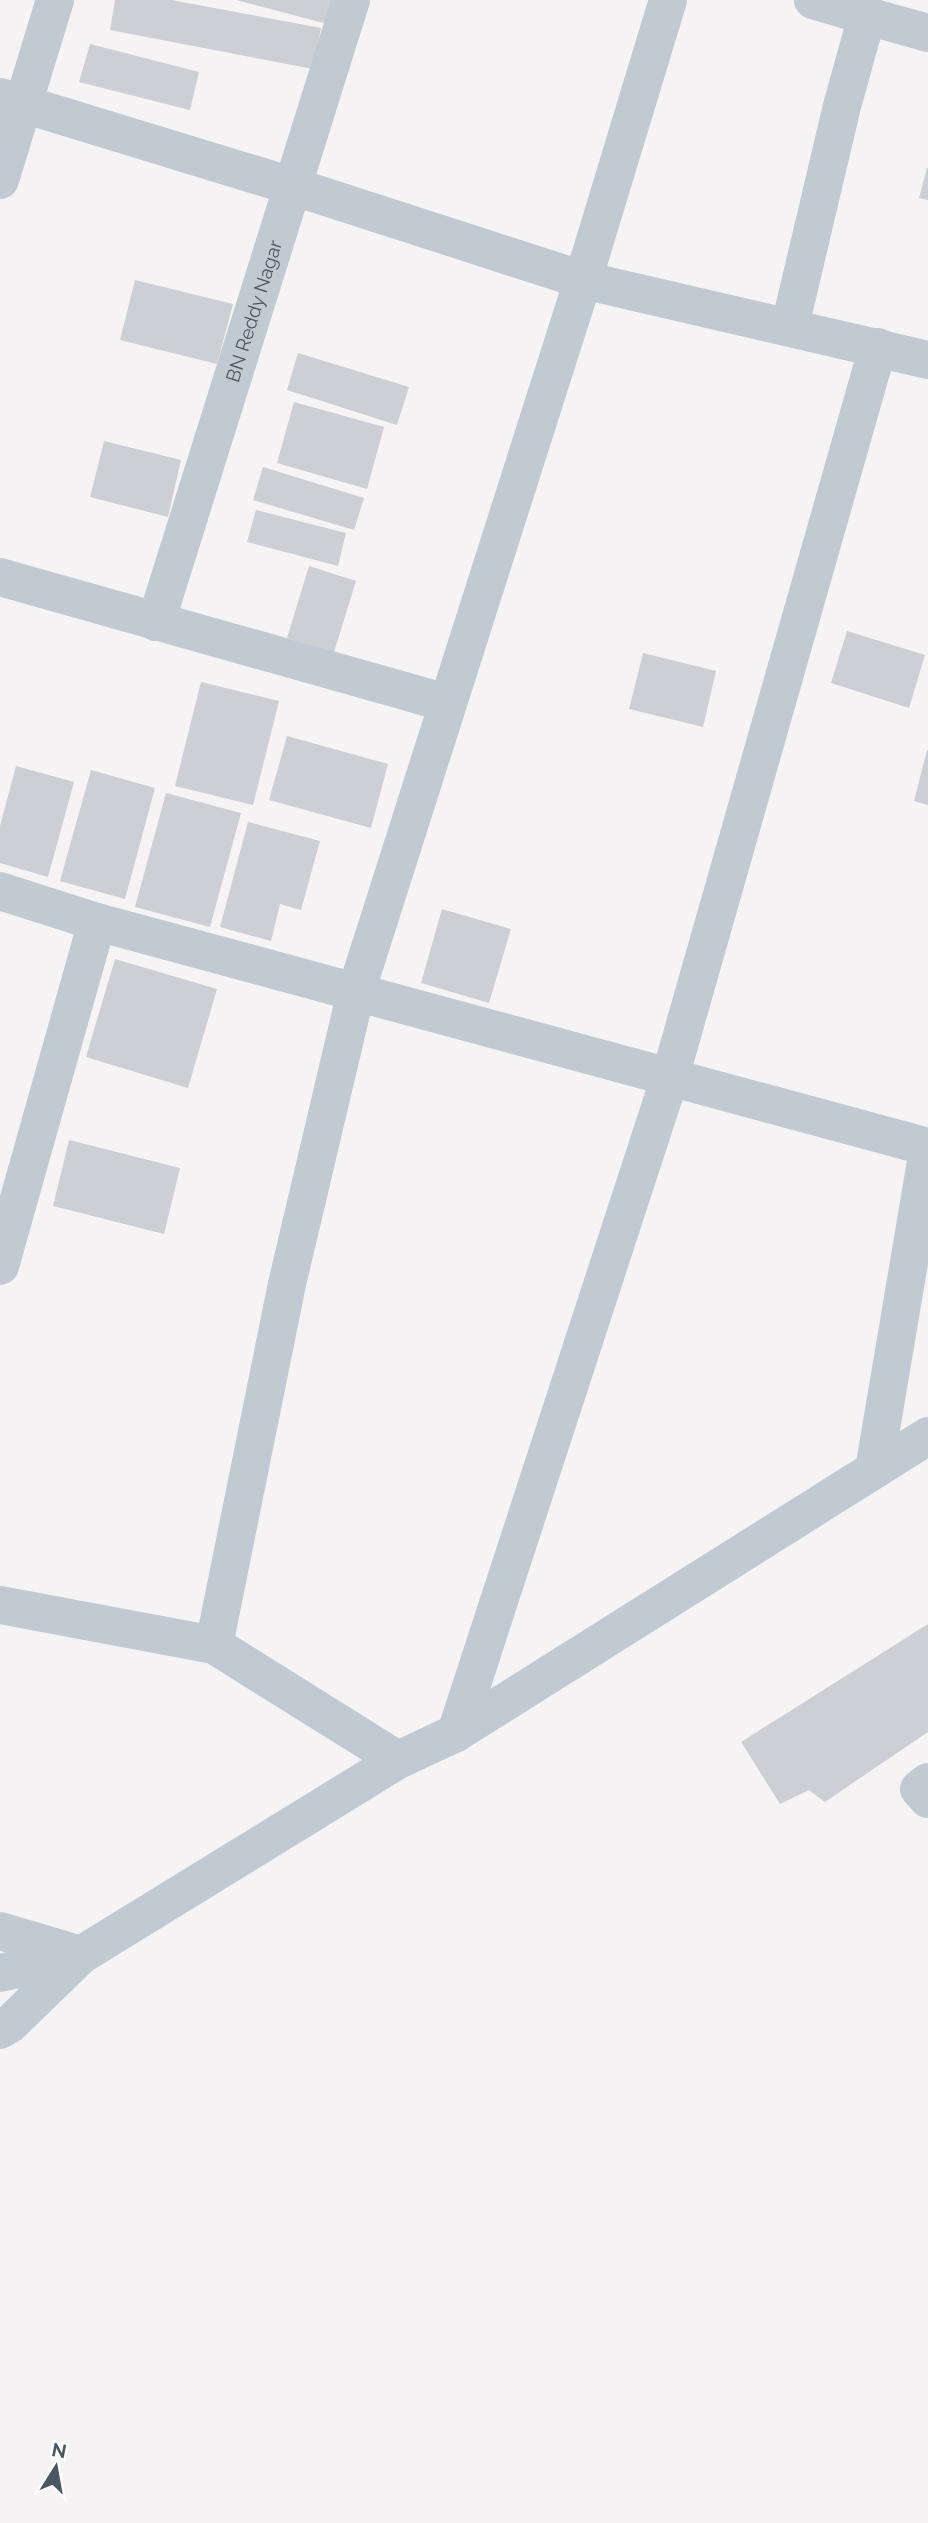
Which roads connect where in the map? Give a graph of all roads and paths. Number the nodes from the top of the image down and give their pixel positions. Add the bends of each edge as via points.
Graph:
1 (55, 0) edge
2 (351, 0) edge
3 (668, 0) edge
4 (813, 0) edge
5 (867, 16) junction
6 (928, 33) edge
7 (11, 101) edge
8 (0, 180) edge
9 (292, 186) junction
10 (583, 280) junction
11 (790, 326) junction
12 (878, 347) junction
13 (928, 359) edge
14 (0, 577) edge
15 (156, 622) junction
16 (447, 702) junction
17 (0, 891) edge
18 (97, 922) junction
19 (356, 992) junction
20 (670, 1077) junction
21 (928, 1148) edge
22 (0, 1265) edge
23 (928, 1436) edge
24 (874, 1470) junction
25 (0, 1605) edge
26 (214, 1645) junction
27 (456, 1732) junction
28 (398, 1760) junction
29 (928, 1782) edge
30 (928, 1799) edge
31 (0, 1931) edge
32 (81, 1955) junction
33 (0, 1973) edge
34 (0, 2030) edge

1 - 7 street
2 - 9 street, BN Reddy Nagar
3 - 10 street
4 - 5 street
5 - 6 street
5 - 11 street
7 - 8 street
7 - 9 street
9 - 10 street
9 - 15 street, BN Reddy Nagar
10 - 11 street
10 - 16 street
11 - 12 street
12 - 13 street
12 - 20 street
14 - 15 street
15 - 16 street
16 - 19 street
17 - 18 street
18 - 19 street
18 - 22 street
19 - 20 street
19 - 26 street via 287,1284
20 - 21 street
20 - 27 street
21 - 24 street
23 - 24 street
24 - 27 street
25 - 26 street
26 - 28 street
27 - 28 street
28 - 32 street
29 - 30 street via 919,1788
31 - 32 street
32 - 33 street
32 - 34 street

